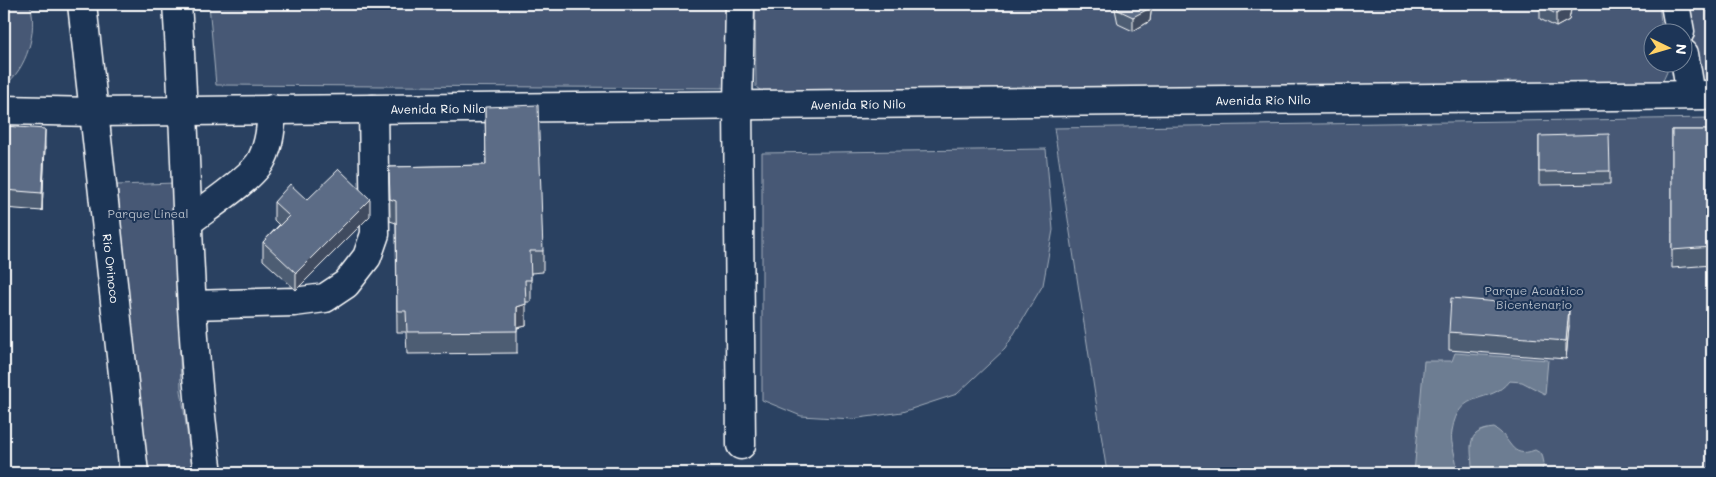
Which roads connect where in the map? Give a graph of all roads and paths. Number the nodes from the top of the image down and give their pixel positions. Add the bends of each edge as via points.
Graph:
1 (82, 4) edge
2 (178, 4) edge
3 (740, 4) edge
4 (1675, 4) edge
5 (1678, 22) edge
6 (1691, 72) edge
7 (1701, 95) edge
8 (738, 105) junction
9 (272, 109) junction
10 (373, 109) junction
11 (4, 110) edge
12 (185, 110) junction
13 (93, 112) junction
14 (188, 222) junction
15 (192, 305) junction
16 (741, 444) dead end
17 (134, 473) edge
18 (208, 473) edge

1 - 13 street, Río Orinoco
2 - 12 street
3 - 8 street
4 - 5 street
6 - 7 street
7 - 8 street, Avenida Río Nilo
8 - 10 street, Avenida Río Nilo
8 - 16 street
9 - 10 street, Avenida Río Nilo
9 - 12 street, Avenida Río Nilo
9 - 14 street via 270,137 262,160 247,176
10 - 15 street via 375,234 367,257 346,284 325,298
11 - 13 street, Avenida Río Nilo
12 - 13 street, Avenida Río Nilo
12 - 14 street
13 - 17 street, Río Orinoco
14 - 15 street
15 - 18 street

